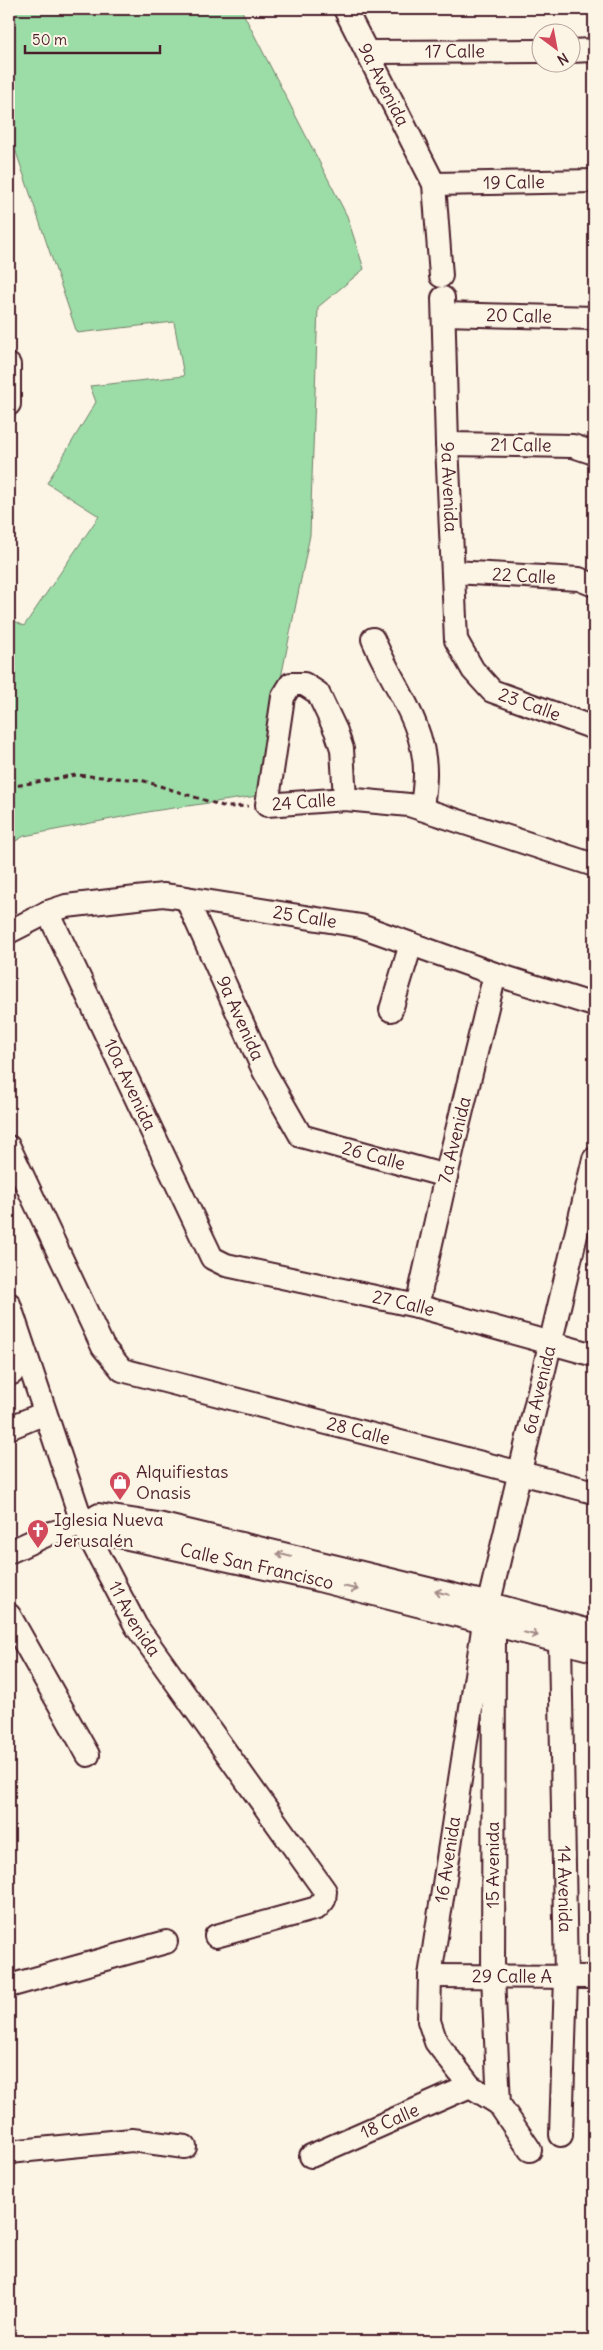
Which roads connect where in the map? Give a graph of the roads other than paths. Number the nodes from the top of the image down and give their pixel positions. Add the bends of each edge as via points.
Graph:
1 (346, 9) edge
2 (594, 50) edge
3 (530, 51) edge
4 (580, 51) edge
5 (369, 52) junction
6 (594, 181) edge
7 (434, 184) junction
8 (442, 296) junction
9 (594, 318) edge
10 (9, 365) edge
11 (9, 404) edge
12 (446, 444) junction
13 (594, 453) edge
14 (453, 572) junction
15 (594, 584) edge
16 (373, 639) dead end
17 (473, 670) joint
18 (594, 728) edge
19 (345, 799) junction
20 (422, 809) junction
21 (594, 865) edge
22 (186, 898) junction
23 (48, 912) junction
24 (9, 932) edge
25 (411, 944) junction
26 (495, 974) junction
27 (594, 1004) edge
28 (391, 1010) dead end
29 (301, 1136) joint
30 (9, 1148) edge
31 (594, 1158) edge
32 (446, 1176) junction
33 (212, 1258) joint
34 (9, 1304) edge
35 (417, 1306) junction
36 (12, 1329) edge
37 (549, 1343) junction
38 (594, 1355) edge
39 (46, 1413) junction
40 (9, 1428) edge
41 (519, 1473) junction
42 (594, 1492) edge
43 (82, 1524) junction
44 (9, 1552) edge
45 (9, 1615) edge
46 (489, 1617) junction
47 (594, 1632) edge
48 (560, 1641) junction
49 (594, 1650) edge
50 (88, 1755) dead end
51 (216, 1936) dead end
52 (166, 1942) dead end
53 (430, 1976) junction
54 (493, 1976) junction
55 (566, 1977) junction
56 (594, 1977) edge
57 (9, 1986) edge
58 (470, 2086) junction
59 (499, 2104) junction
60 (561, 2135) dead end
61 (185, 2147) dead end
62 (530, 2150) dead end
63 (9, 2152) edge
64 (310, 2156) dead end

1 - 5 street, 9a Avenida
2 - 4 street
3 - 5 street, 17 Calle
5 - 7 street, 9a Avenida
6 - 7 street, 19 Calle
7 - 8 street, 9a Avenida
8 - 9 street, 20 Calle
8 - 12 street, 9a Avenida
10 - 11 street
12 - 13 street, 21 Calle via 573,446
12 - 14 street, 9a Avenida
14 - 15 street, 22 Calle via 579,579
14 - 17 street, 9a Avenida via 456,640
16 - 20 street via 417,732 425,773
17 - 18 street, 23 Calle via 492,691
19 - 19 street, 24 Calle via 267,805 283,697 291,684 304,684 318,693 342,750
19 - 20 street, 24 Calle
20 - 21 street, 24 Calle
22 - 23 street, 25 Calle via 163,895 66,906
22 - 25 street, 25 Calle via 361,926
22 - 29 street, 9a Avenida via 264,1070
23 - 24 street, 25 Calle
23 - 33 street, 10a Avenida
25 - 26 street, 25 Calle
25 - 28 street
26 - 27 street, 25 Calle
26 - 32 street, 7a Avenida
29 - 32 street, 26 Calle
30 - 41 street, 28 Calle via 102,1347 122,1370
31 - 37 street, 6a Avenida
32 - 35 street, 7a Avenida
33 - 35 street, 27 Calle via 226,1265
34 - 36 street, 11 Avenida
35 - 37 street, 27 Calle
36 - 39 street, 11 Avenida
37 - 38 street, 27 Calle
37 - 41 street, 6a Avenida
39 - 40 street
39 - 43 street, 11 Avenida
41 - 42 street, 28 Calle
41 - 46 street, 6a Avenida
43 - 44 street, Calle San Francisco
43 - 46 street, Calle San Francisco via 99,1515 158,1524
43 - 51 street, 11 Avenida via 136,1626 325,1891 324,1900 317,1908
45 - 50 street
46 - 47 street, Calle San Francisco
46 -> 48 street, Calle San Francisco
46 - 53 street, 16 Avenida
46 - 54 street, 15 Avenida
48 - 49 street, Calle San Francisco
48 - 55 street, 14 Avenida
52 - 57 street
53 - 54 street, 29 Calle A
53 - 58 street, 16 Avenida via 430,2021 436,2042
54 - 55 street, 29 Calle A
54 - 59 street, 15 Avenida
55 - 56 street, 29 Calle A
55 - 60 street, 14 Avenida
58 - 59 street
58 - 64 street, 18 Calle
59 - 62 street
61 - 63 street via 132,2140

